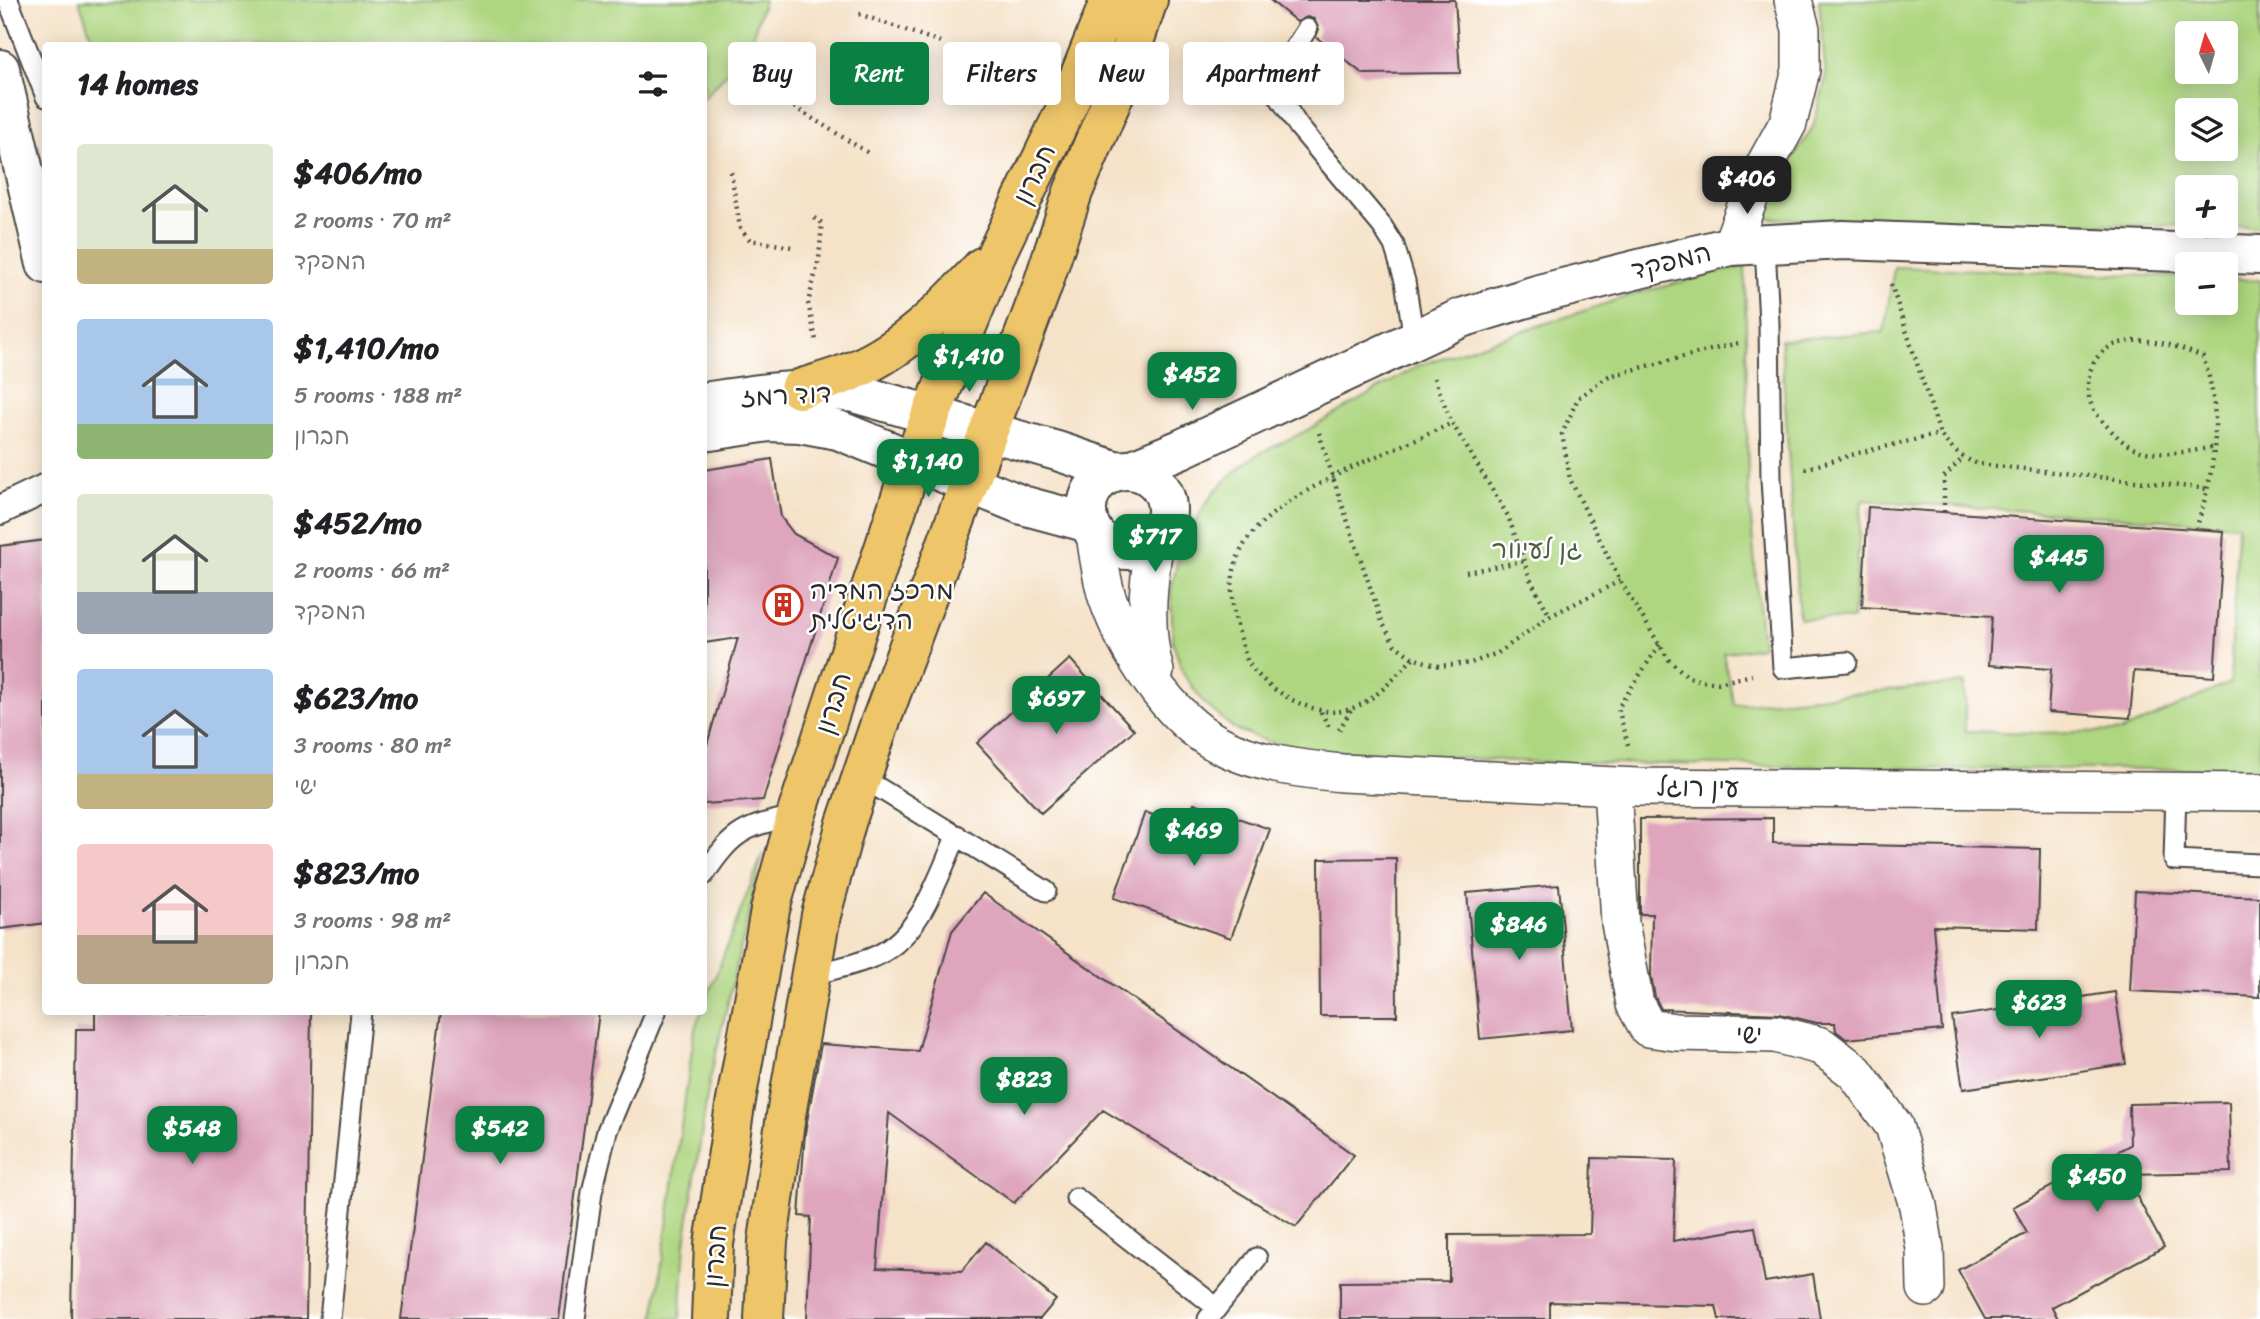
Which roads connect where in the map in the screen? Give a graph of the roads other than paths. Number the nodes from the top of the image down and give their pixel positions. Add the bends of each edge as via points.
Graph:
1 (8, 0) edge
2 (1110, 0) edge
3 (1148, 0) edge
4 (1793, 0) edge
5 (1307, 29) dead end
6 (0, 69) edge
7 (42, 87) edge
8 (1748, 245) junction
9 (42, 247) edge
10 (998, 250) junction
11 (2260, 255) edge
12 (1414, 339) junction
13 (799, 389) junction
14 (707, 402) edge
15 (1275, 405) junction
16 (931, 414) junction
17 (989, 431) junction
18 (707, 432) edge
19 (913, 460) junction
20 (1124, 470) junction
21 (968, 484) junction
22 (42, 490) edge
23 (1167, 503) junction
24 (0, 510) edge
25 (1092, 529) junction
26 (1154, 540) junction
27 (1846, 662) dead end
28 (1161, 692) junction
29 (861, 777) junction
30 (1612, 786) junction
31 (2176, 792) junction
32 (2260, 792) edge
33 (796, 816) junction
34 (957, 835) junction
35 (2260, 864) edge
36 (707, 870) edge
37 (1046, 891) dead end
38 (810, 976) junction
39 (361, 1015) edge
40 (655, 1015) edge
41 (1076, 1198) dead end
42 (1257, 1258) dead end
43 (1926, 1289) dead end
44 (1212, 1313) edge
45 (330, 1319) edge
46 (575, 1319) edge
47 (711, 1319) edge
48 (764, 1319) edge

1 - 7 lane
2 - 10 highway, חברון via 1069,102
3 - 17 highway, חברון via 1124,72 1073,192
4 - 8 street via 1801,29 1801,70 1788,123 1755,183
5 - 12 lane via 1289,57 1278,95 1298,127 1394,245
6 - 9 street
8 - 11 street, המפקד via 1843,240
8 - 12 street, המפקד via 1543,293 1461,318
8 - 27 lane via 1768,336 1783,668
10 - 13 highway via 940,312 880,357 847,374
10 - 16 highway, חברון
12 - 15 street, המפקד
13 - 14 street, דוד רמז
13 - 16 street, דוד רמז via 854,393
15 - 20 street, המפקד
15 - 23 street, המפקד via 1205,458
16 - 17 street, דוד רמז
16 - 19 highway, חברון
17 - 20 street
17 - 21 highway, חברון
18 - 19 street, דוד רמז via 769,422 800,423 838,430
19 - 21 street, דוד רמז
19 - 33 highway, חברון
20 - 23 street via 1154,480
20 - 25 street via 1095,485 1087,510
21 - 25 street
21 - 29 highway, חברון
22 - 24 street
23 - 26 street via 1163,529
25 - 26 street via 1105,544 1117,549 1144,547
25 - 28 street, עין רוגל via 1117,620 1138,662
26 - 28 street, עין רוגל via 1146,623
28 - 30 street, עין רוגל via 1188,722 1217,744 1296,768
29 - 34 lane
29 - 38 highway, חברון via 821,915
30 - 31 street, עין רוגל
30 - 43 street, ישי via 1620,923 1634,1004 1648,1028 1776,1034 1821,1046 1855,1072 1894,1126 1918,1206
31 - 32 street, עין רוגל
31 - 35 lane via 2174,860
33 - 36 lane via 743,831 722,847
33 - 47 highway, חברון via 770,910 734,1112 714,1244
34 - 37 lane
34 - 38 lane via 926,907 903,936 878,955
38 - 48 highway, חברון via 768,1241
39 - 45 lane
40 - 46 lane via 607,1131 592,1192
41 - 44 lane
42 - 44 lane

